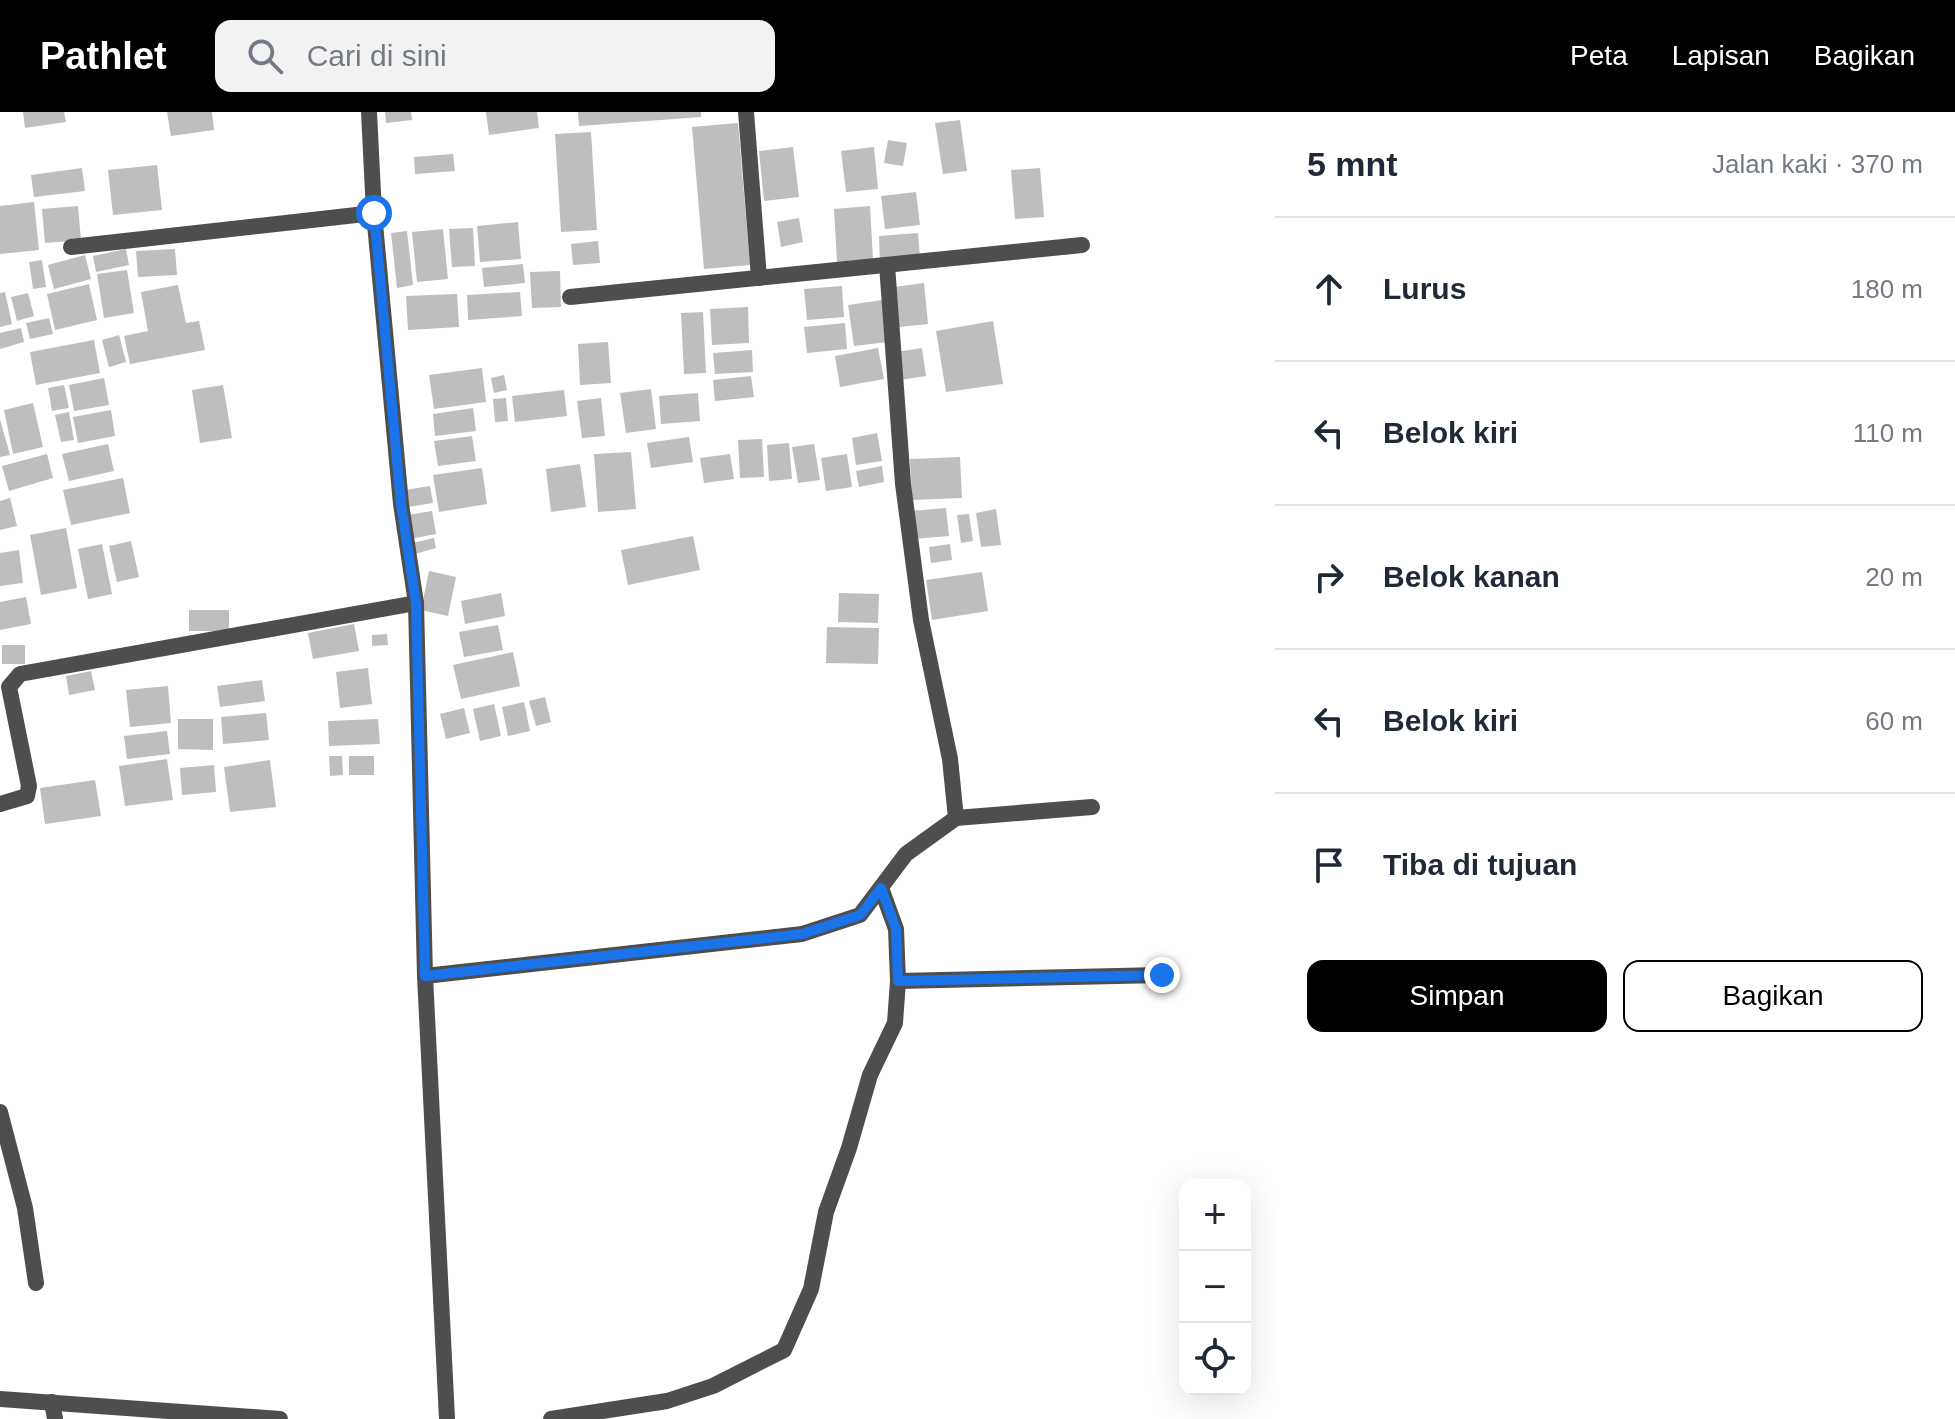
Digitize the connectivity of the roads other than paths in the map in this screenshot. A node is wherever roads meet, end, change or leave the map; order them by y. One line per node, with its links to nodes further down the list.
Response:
1 (369, 112): 3 (street)
2 (746, 112): 7 (street)
3 (374, 213): 5 (street); 9 (street)
4 (1082, 245): 6 (street)
5 (71, 247)
6 (887, 265): 7 (street); 12 (street)
7 (759, 278): 8 (street)
8 (570, 297)
9 (416, 603): 10 (street); 15 (street)
10 (0, 804)
11 (1092, 807): 12 (street)
12 (956, 818): 13 (street)
13 (881, 888): 15 (street); 16 (street)
14 (1162, 975): 16 (street)
15 (425, 976): 22 (street)
16 (898, 981): 23 (street)
17 (0, 1112): 18 (street)
18 (36, 1283)
19 (0, 1399): 20 (street)
20 (54, 1410): 21 (street)
21 (280, 1419)
22 (447, 1419)
23 (551, 1419)

